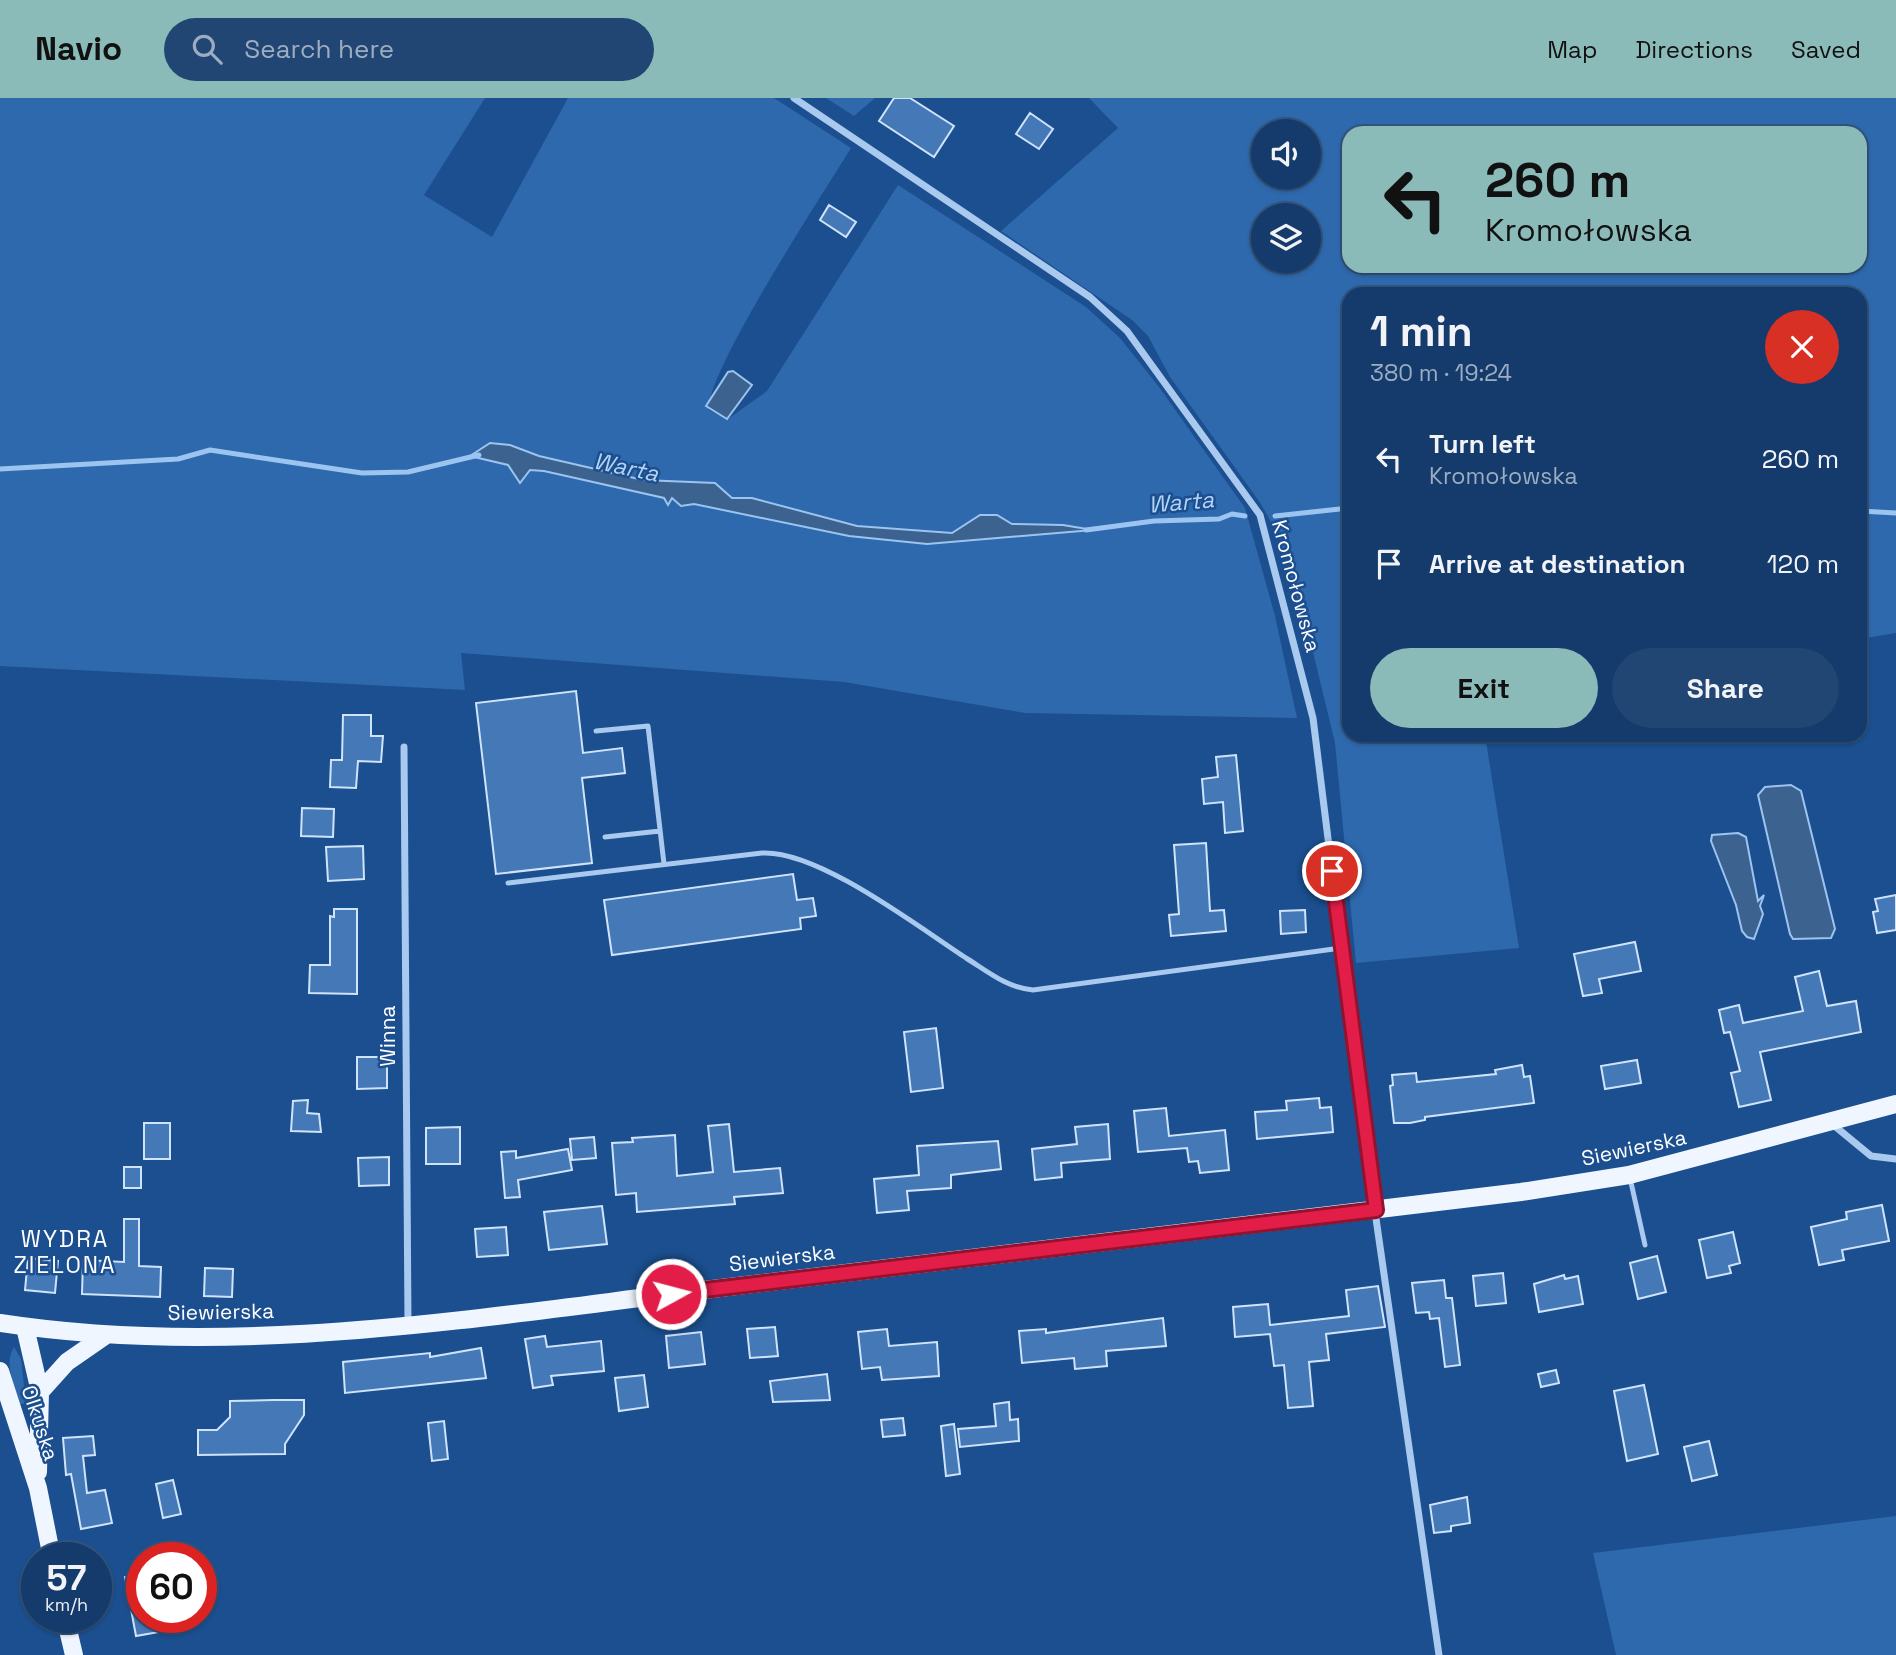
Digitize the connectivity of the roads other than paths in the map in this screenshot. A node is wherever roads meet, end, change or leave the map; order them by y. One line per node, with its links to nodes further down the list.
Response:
1 (794, 98): 8 (street, Kromołowska)
2 (596, 731): 4 (lane)
3 (404, 747): 16 (street, Winna)
4 (660, 831): 5 (lane); 6 (lane)
5 (605, 837)
6 (664, 864): 7 (lane); 8 (lane)
7 (508, 883)
8 (1341, 948): 13 (street, Kromołowska)
9 (1896, 1104): 10 (main road, Siewierska)
10 (1831, 1122): 11 (street); 12 (main road, Siewierska)
11 (1896, 1159)
12 (1629, 1175): 13 (main road, Siewierska); 14 (lane)
13 (1376, 1210): 16 (main road, Siewierska); 25 (street)
14 (1645, 1245)
15 (0, 1323): 17 (main road, Siewierska)
16 (408, 1325): 18 (main road, Siewierska)
17 (25, 1327): 18 (main road, Siewierska); 20 (main road, Olkuska)
18 (106, 1335): 20 (main road, Olkuska)
19 (0, 1371): 21 (main road, Olkuska)
20 (40, 1392): 21 (main road, Olkuska)
21 (38, 1488): 22 (main road, Olkuska)
22 (49, 1542)
23 (69, 1633): 24 (main road)
24 (74, 1655)
25 (1438, 1655)

